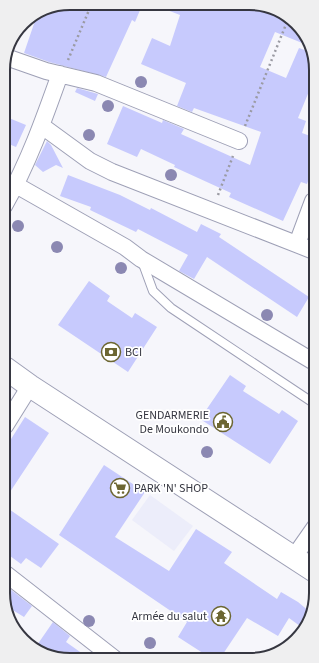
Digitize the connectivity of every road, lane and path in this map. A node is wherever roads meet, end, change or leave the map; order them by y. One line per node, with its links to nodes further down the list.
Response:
1 (89, 10): 4 (path)
2 (287, 23): 6 (path)
3 (11, 59): 4 (street)
4 (60, 74): 5 (street); 6 (street)
5 (42, 126): 7 (street); 9 (street)
6 (239, 141): 9 (path)
7 (16, 185): 8 (street); 13 (street)
8 (10, 196)
9 (211, 212): 11 (street)
10 (309, 212): 11 (street)
11 (297, 244): 12 (street)
12 (309, 249)
13 (141, 259): 14 (street); 17 (lane)
14 (309, 359)
15 (10, 372): 16 (main road)
16 (30, 386): 18 (street); 20 (main road)
17 (309, 400)
18 (10, 419)
19 (309, 536): 20 (street)
20 (294, 558): 21 (main road)
21 (309, 568)
22 (10, 577): 23 (street)
23 (107, 653)

